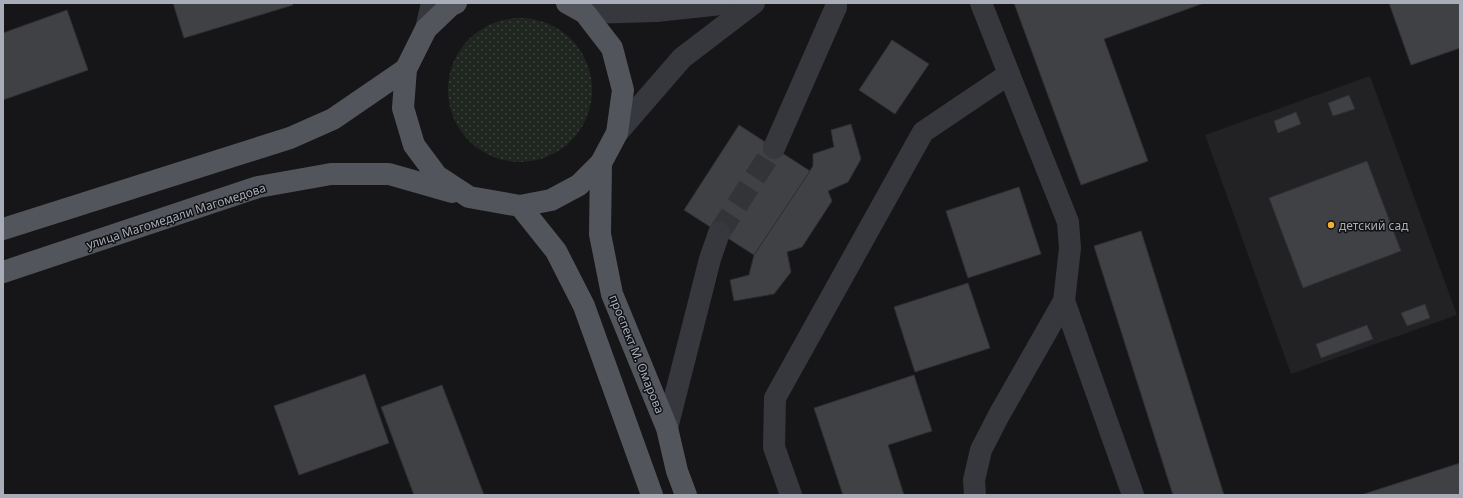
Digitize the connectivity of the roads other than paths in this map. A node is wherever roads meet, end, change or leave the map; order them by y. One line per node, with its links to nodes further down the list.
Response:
1 (432, 3): 8 (street)
2 (456, 3): 8 (main road)
3 (731, 3): 7 (street)
4 (754, 3): 11 (street)
5 (836, 3): 12 (street)
6 (981, 3): 10 (street)
7 (576, 8): 11 (main road)
8 (426, 28): 9 (main road)
9 (406, 69): 14 (main road); 16 (main road)
10 (1009, 74): 19 (street); 23 (street)
11 (617, 133): 13 (main road)
12 (774, 148)
13 (601, 163): 15 (main road); 20 (main road, проспект М. Омарова)
14 (469, 197): 15 (main road, улица Магомедали Магомедова); 18 (main road, улица Магомедали Магомедова)
15 (520, 206): 21 (main road)
16 (3, 229)
17 (719, 233): 20 (street)
18 (3, 272)
19 (1064, 301): 24 (street); 25 (street)
20 (667, 428): 22 (main road, проспект М. Омарова)
21 (652, 495)
22 (686, 495)
23 (791, 495)
24 (975, 495)
25 (1133, 495)

